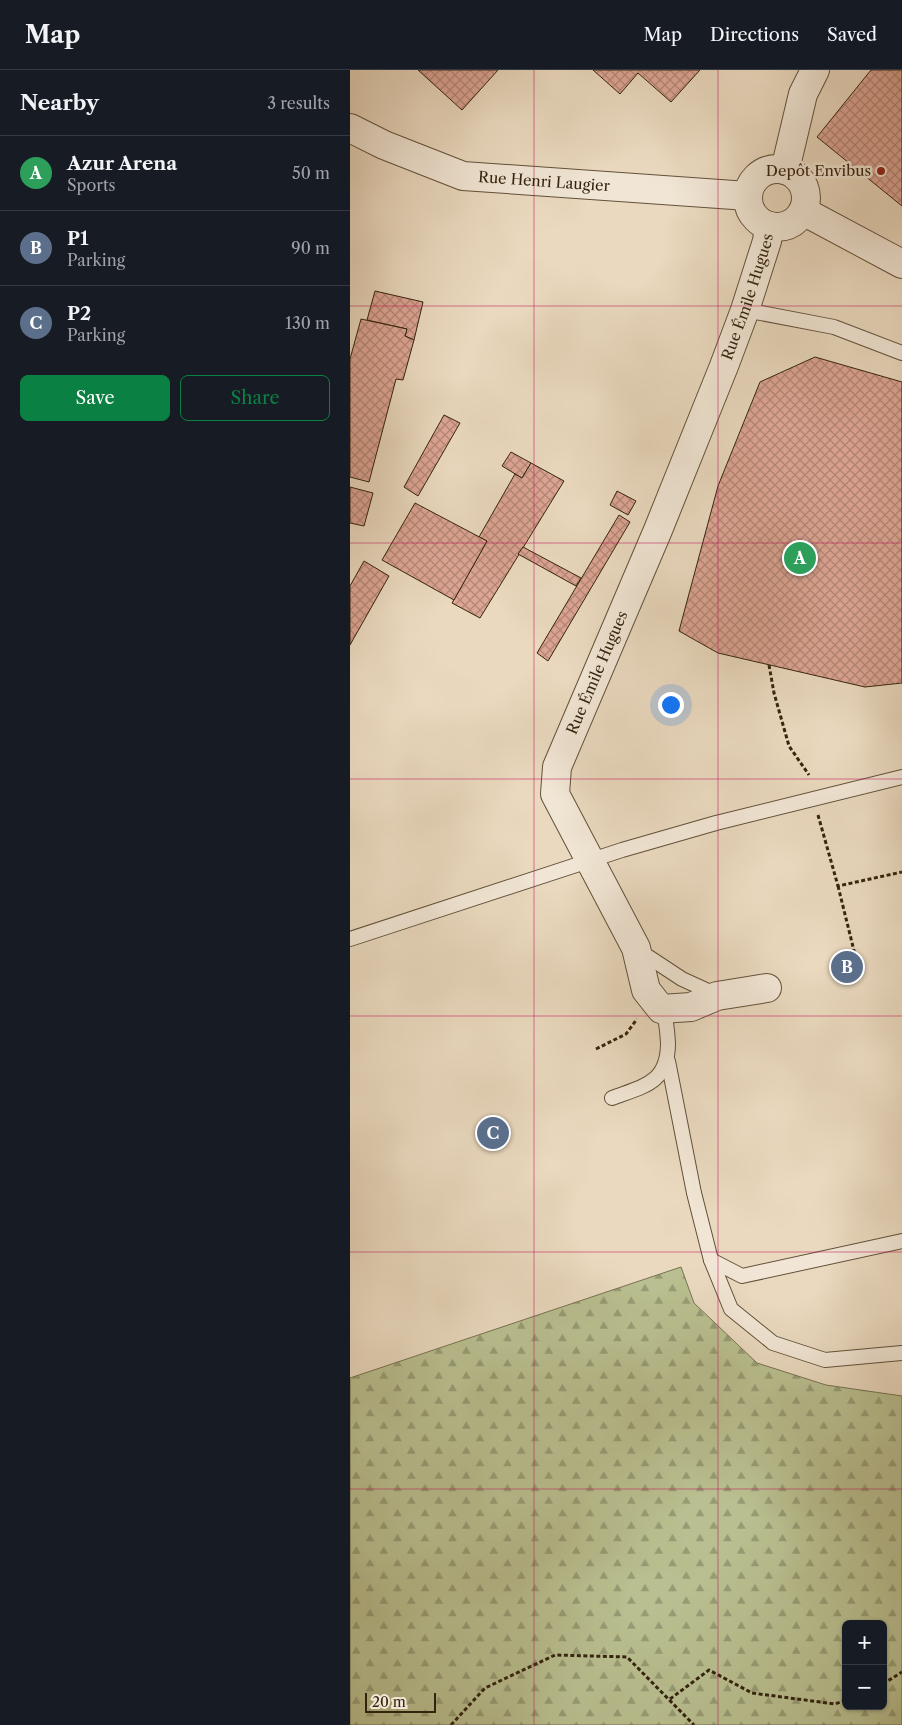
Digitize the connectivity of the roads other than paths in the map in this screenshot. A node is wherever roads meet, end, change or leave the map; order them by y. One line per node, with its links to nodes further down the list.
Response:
1 (815, 70): 3 (street)
2 (350, 128): 4 (street, Rue Henri Laugier)
3 (785, 170): 4 (street); 5 (street)
4 (748, 196): 6 (street)
5 (803, 211): 6 (street); 7 (street)
6 (769, 226): 8 (street, Rue Émile Hugues)
7 (902, 264)
8 (745, 310): 9 (lane); 11 (street, Rue Émile Hugues)
9 (902, 354)
10 (902, 778): 11 (lane)
11 (590, 860): 12 (lane); 13 (street, Rue Émile Hugues)
12 (350, 939)
13 (636, 948): 15 (lane); 16 (street, Rue Émile Hugues)
14 (767, 988): 15 (street)
15 (717, 996): 16 (street)
16 (654, 1000): 17 (lane)
17 (668, 1061): 18 (lane); 20 (lane)
18 (612, 1098)
19 (902, 1241): 20 (lane)
20 (711, 1260): 21 (lane)
21 (902, 1353)

